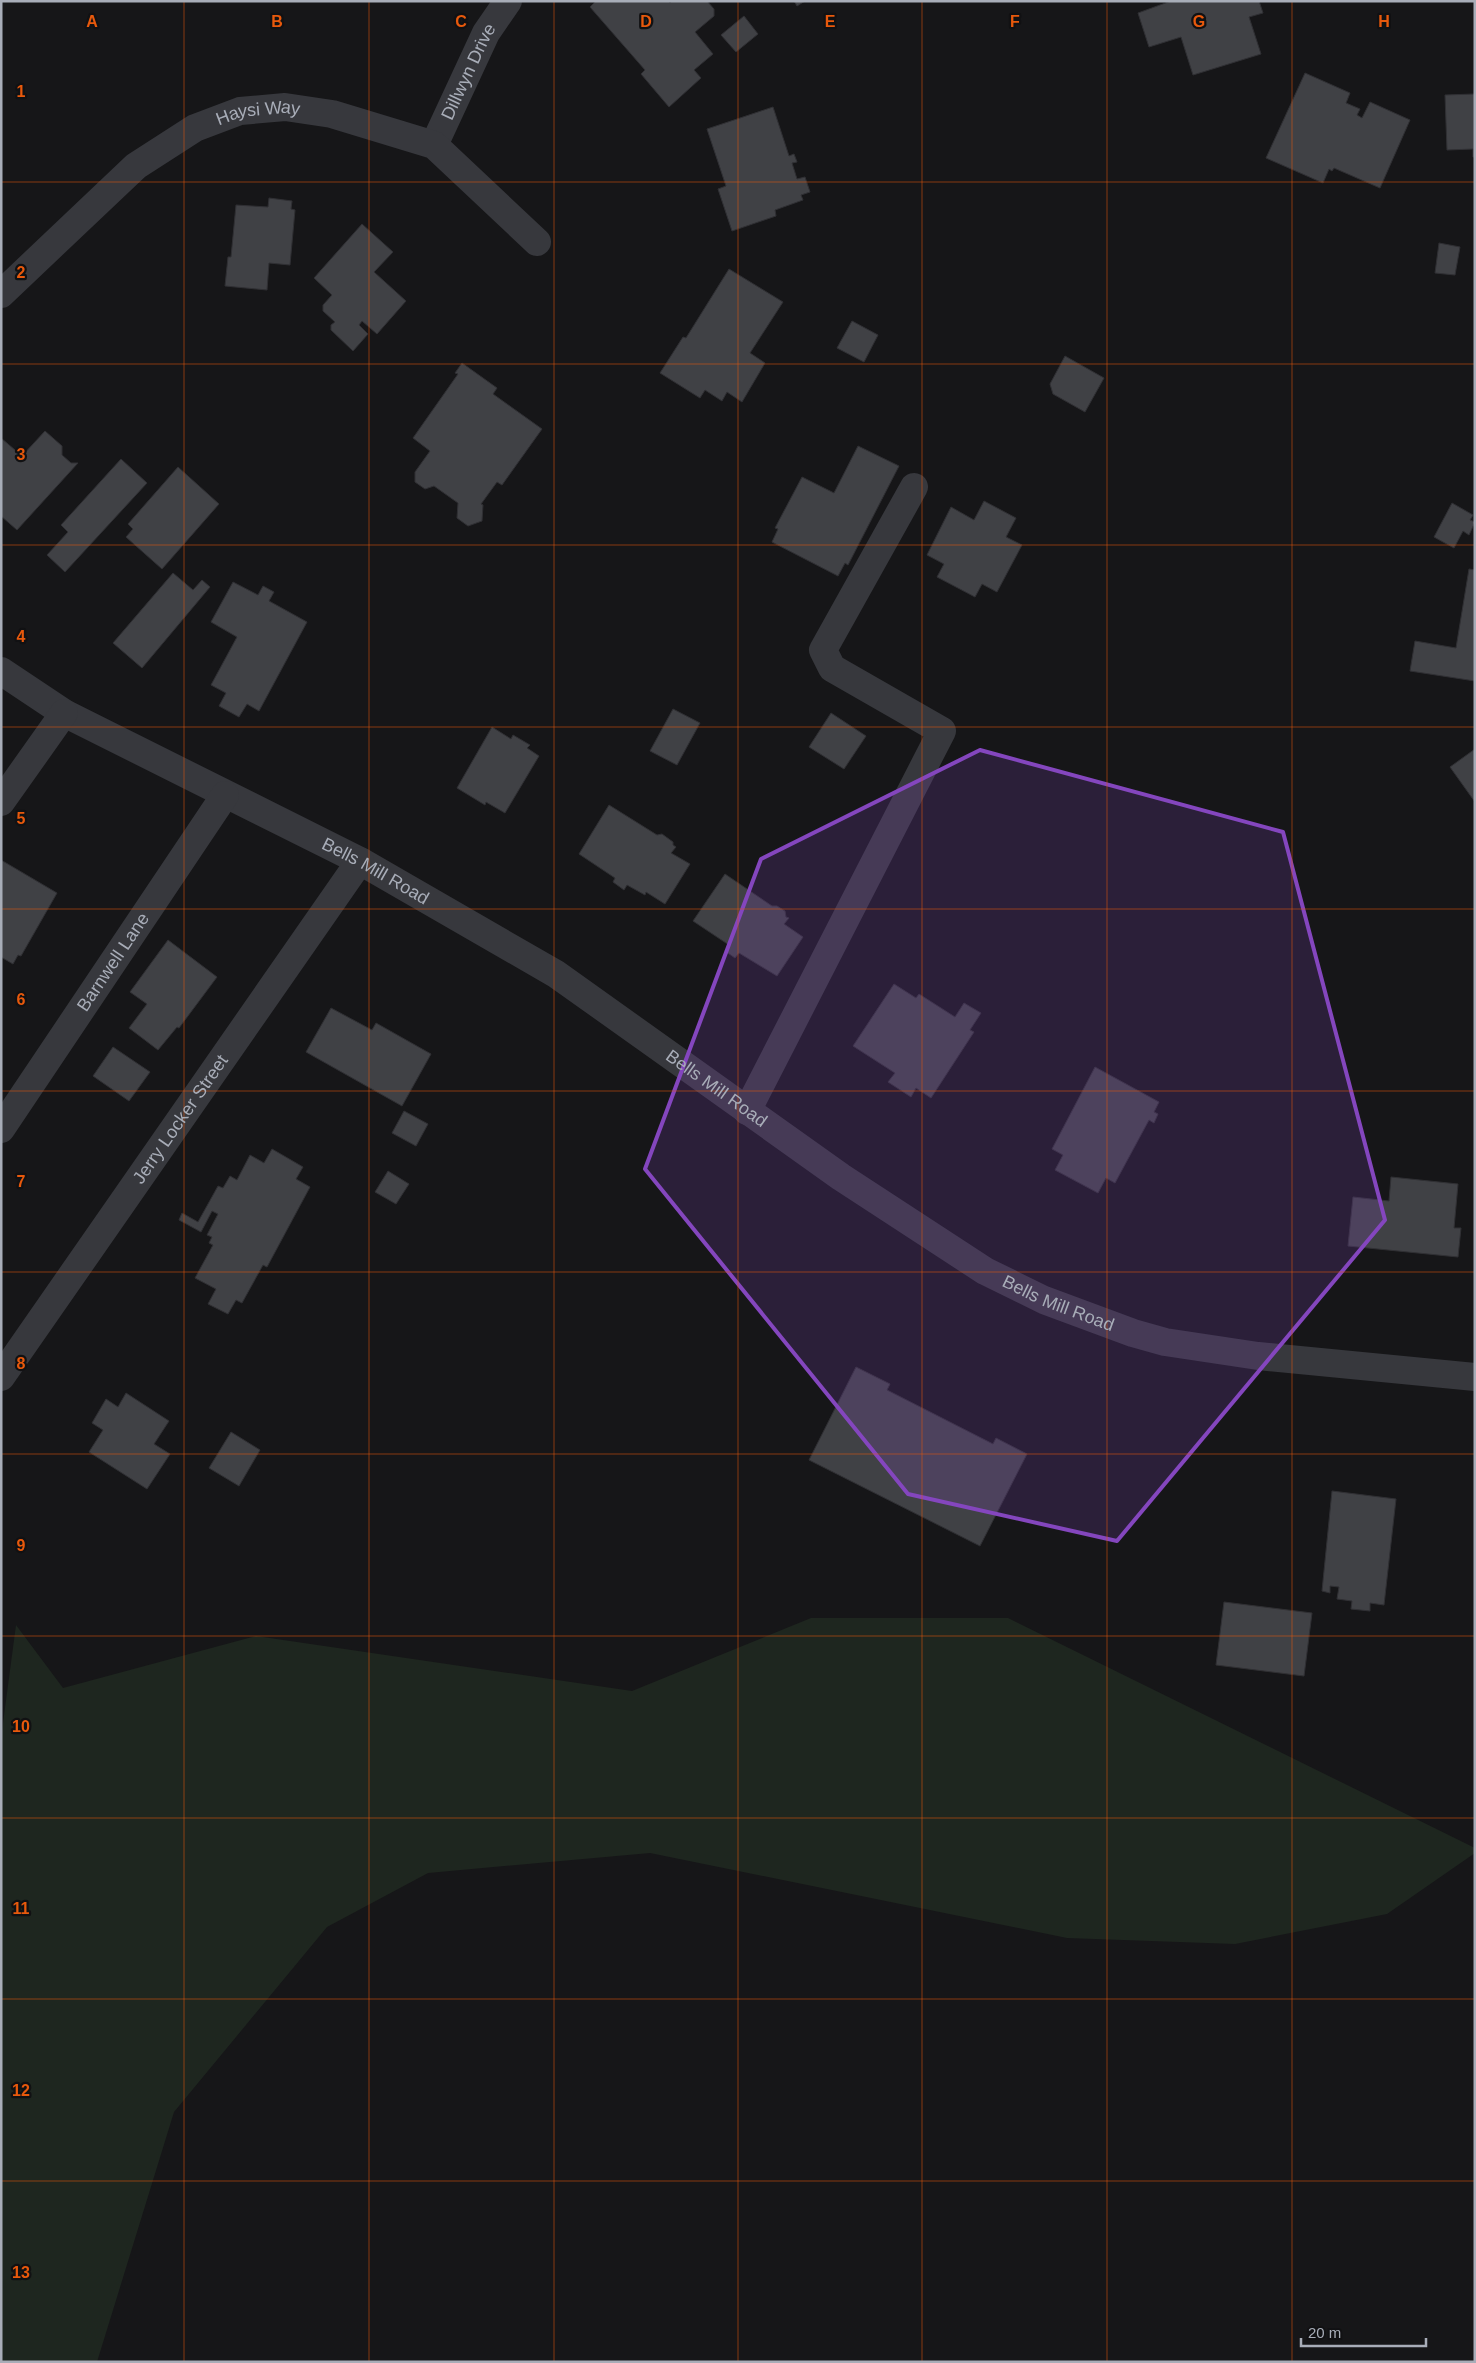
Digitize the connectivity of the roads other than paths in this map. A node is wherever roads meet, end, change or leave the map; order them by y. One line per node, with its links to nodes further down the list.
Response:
1 (508, 1): 2 (street, Dillwyn Drive)
2 (434, 145): 3 (street, Haysi Way); 4 (street, Haysi Way)
3 (537, 242)
4 (1, 294)
5 (914, 487): 11 (street)
6 (1, 671): 7 (street, Bells Mill Road)
7 (64, 713): 8 (street, Bells Mill Road); 9 (street)
8 (225, 795): 10 (street, Bells Mill Road); 12 (street, Barnwell Lane)
9 (1, 802)
10 (360, 862): 11 (street, Bells Mill Road); 13 (street, Jerry Locker Street)
11 (747, 1111): 14 (street, Bells Mill Road)
12 (1, 1129)
13 (1, 1377)
14 (1475, 1377)

